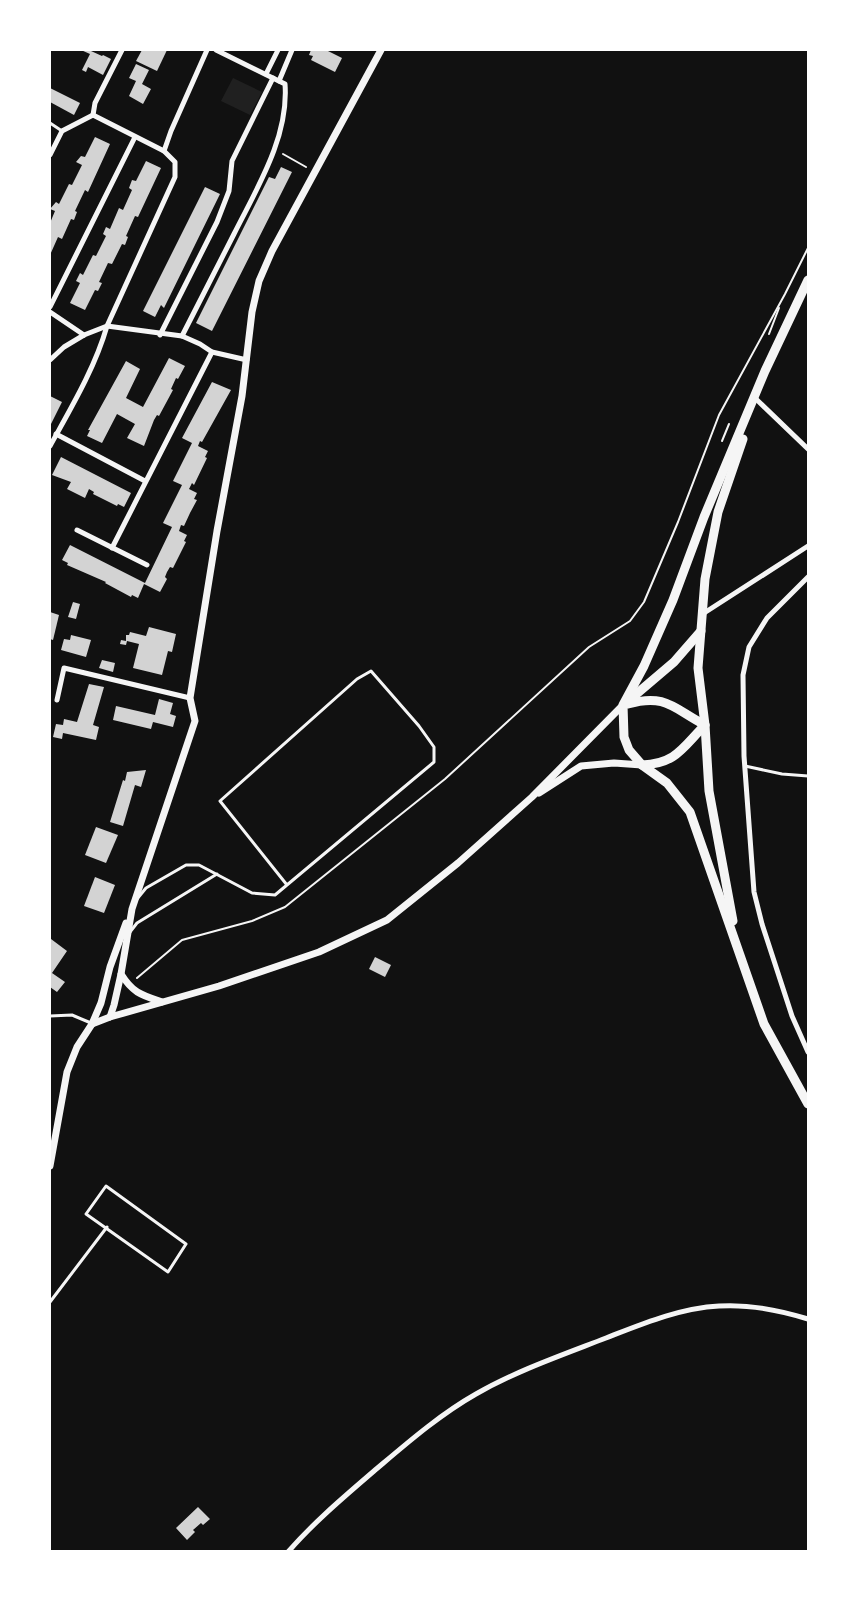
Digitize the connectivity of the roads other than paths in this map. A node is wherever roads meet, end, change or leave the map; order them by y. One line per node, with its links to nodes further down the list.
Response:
1 (122, 50): 10 (street)
2 (207, 50): 14 (street)
3 (216, 50): 7 (street)
4 (278, 50): 7 (street)
5 (292, 50): 9 (street)
6 (381, 50): 25 (street)
7 (266, 74): 8 (street)
8 (273, 78): 9 (street); 21 (street)
9 (279, 81): 22 (street)
10 (93, 115): 12 (street); 13 (street)
11 (50, 123): 12 (lane)
12 (62, 131): 15 (street)
13 (135, 137): 14 (street); 17 (street)
14 (164, 151): 19 (street)
15 (50, 155)
16 (808, 280): 26 (main road)
17 (50, 307)
18 (50, 312): 20 (street)
19 (107, 326): 20 (street); 21 (street); 28 (street)
20 (84, 335): 24 (street)
21 (160, 335): 22 (street)
22 (182, 336): 23 (street)
23 (212, 352): 25 (street); 31 (street)
24 (50, 360)
25 (248, 360): 39 (street)
26 (765, 371): 27 (main road); 41 (main road)
27 (756, 399): 30 (street); 37 (main road)
28 (56, 435): 29 (street); 31 (street)
29 (50, 446)
30 (808, 449)
31 (145, 481): 34 (street)
32 (77, 530): 34 (street)
33 (808, 546): 37 (street)
34 (112, 548): 35 (street)
35 (147, 565)
36 (808, 577): 44 (street)
37 (701, 615): 38 (main road)
38 (701, 631): 41 (main road); 42 (main road)
39 (190, 698): 40 (street); 49 (street)
40 (57, 700)
41 (623, 705): 42 (main road); 43 (main road); 46 (street)
42 (705, 725): 43 (main road); 51 (main road)
43 (642, 765): 46 (street); 51 (main road)
44 (745, 766): 45 (lane); 57 (street)
45 (808, 776)
46 (532, 797): 53 (street)
47 (217, 874): 48 (lane); 49 (lane); 50 (lane)
48 (287, 885): 48 (lane)
49 (133, 906): 50 (street); 56 (street)
50 (127, 936): 52 (street)
51 (738, 950): 58 (main road)
52 (121, 974): 53 (street); 55 (street)
53 (162, 1002): 55 (street)
54 (50, 1016): 56 (lane)
55 (110, 1017): 56 (street)
56 (92, 1024): 59 (street)
57 (808, 1052)
58 (808, 1104)
59 (50, 1166)
60 (107, 1227): 60 (lane); 61 (lane)
61 (50, 1302)
62 (808, 1319): 63 (street)
63 (288, 1551)

